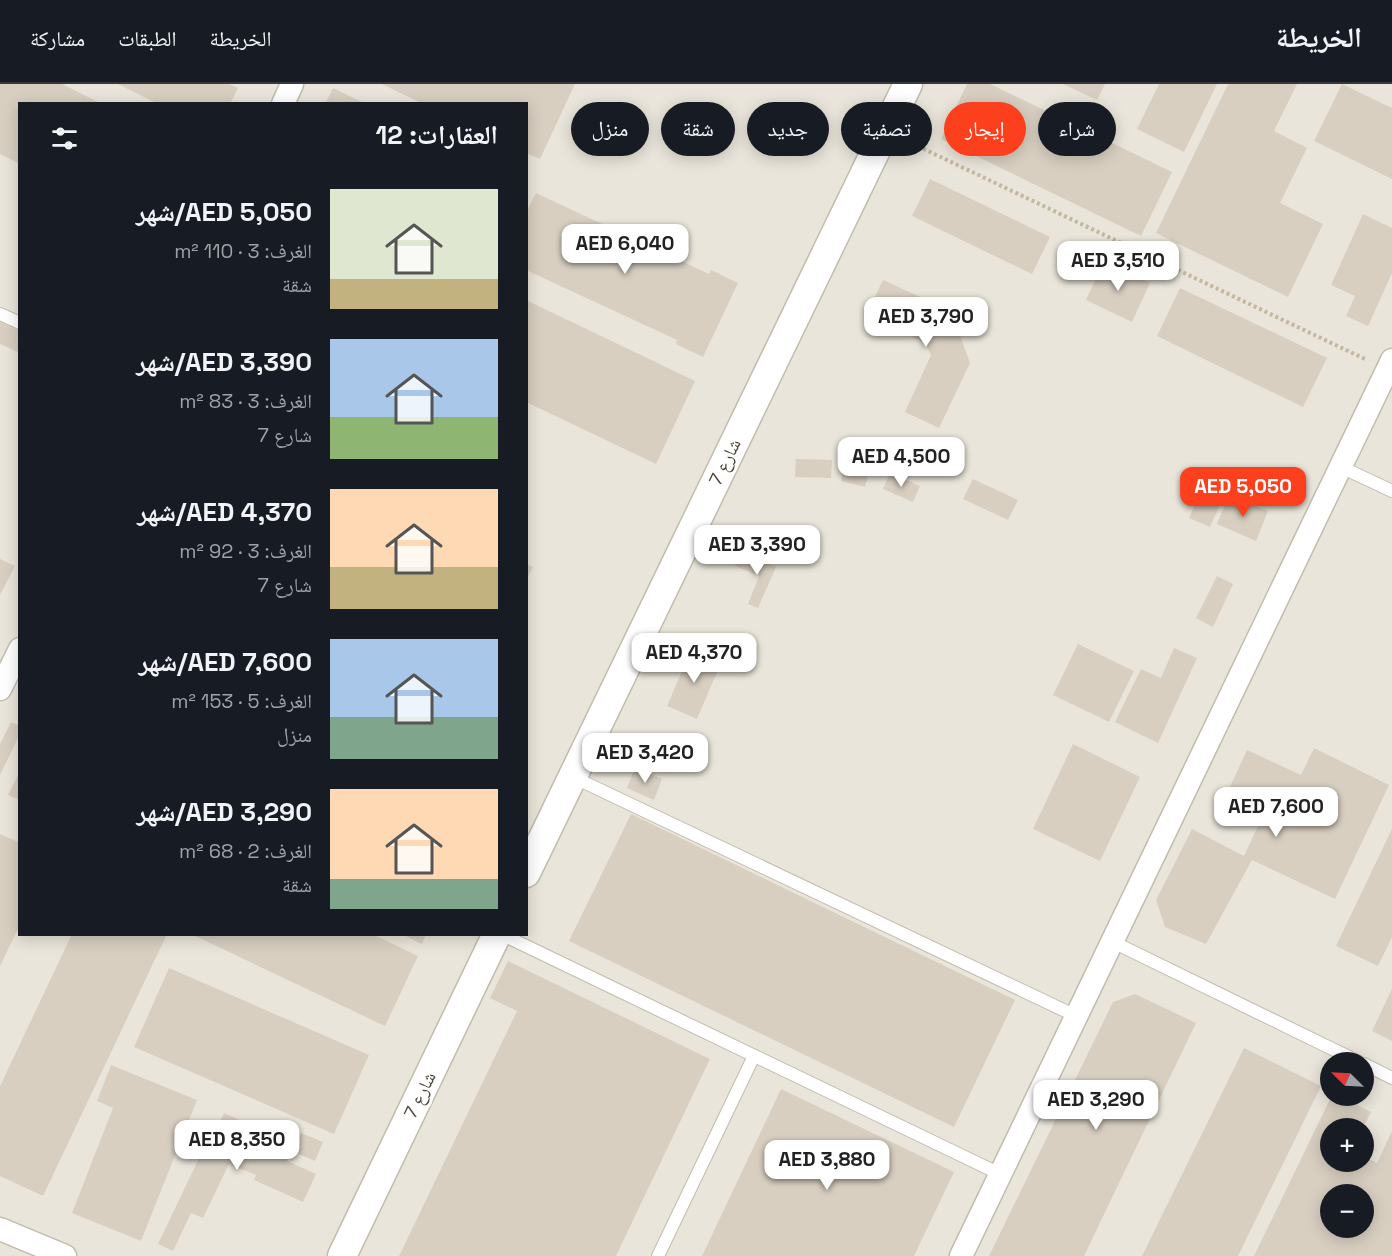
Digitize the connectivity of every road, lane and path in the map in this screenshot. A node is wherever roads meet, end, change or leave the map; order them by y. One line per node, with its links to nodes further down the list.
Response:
1 (292, 84): 3 (street)
2 (908, 84): 4 (street, شارع 7)
3 (284, 102)
4 (899, 102)
5 (932, 153): 9 (path)
6 (873, 156): 14 (street, شارع 7)
7 (0, 314): 8 (lane)
8 (18, 322)
9 (1390, 364): 10 (street)
10 (1341, 467): 11 (lane); 18 (street)
11 (1392, 491)
12 (18, 653): 13 (street)
13 (0, 689)
14 (573, 777): 15 (street, شارع 7); 19 (lane)
15 (528, 869)
16 (498, 936): 27 (street, شارع 7)
17 (503, 936): 21 (lane)
18 (1113, 942): 19 (street); 20 (lane)
19 (1076, 1016): 24 (street)
20 (1338, 1052)
21 (754, 1056): 24 (lane); 28 (lane)
22 (1374, 1069): 23 (lane)
23 (1392, 1078)
24 (1000, 1174): 29 (street)
25 (0, 1229): 26 (street)
26 (65, 1256)
27 (342, 1256)
28 (658, 1256)
29 (961, 1256)

